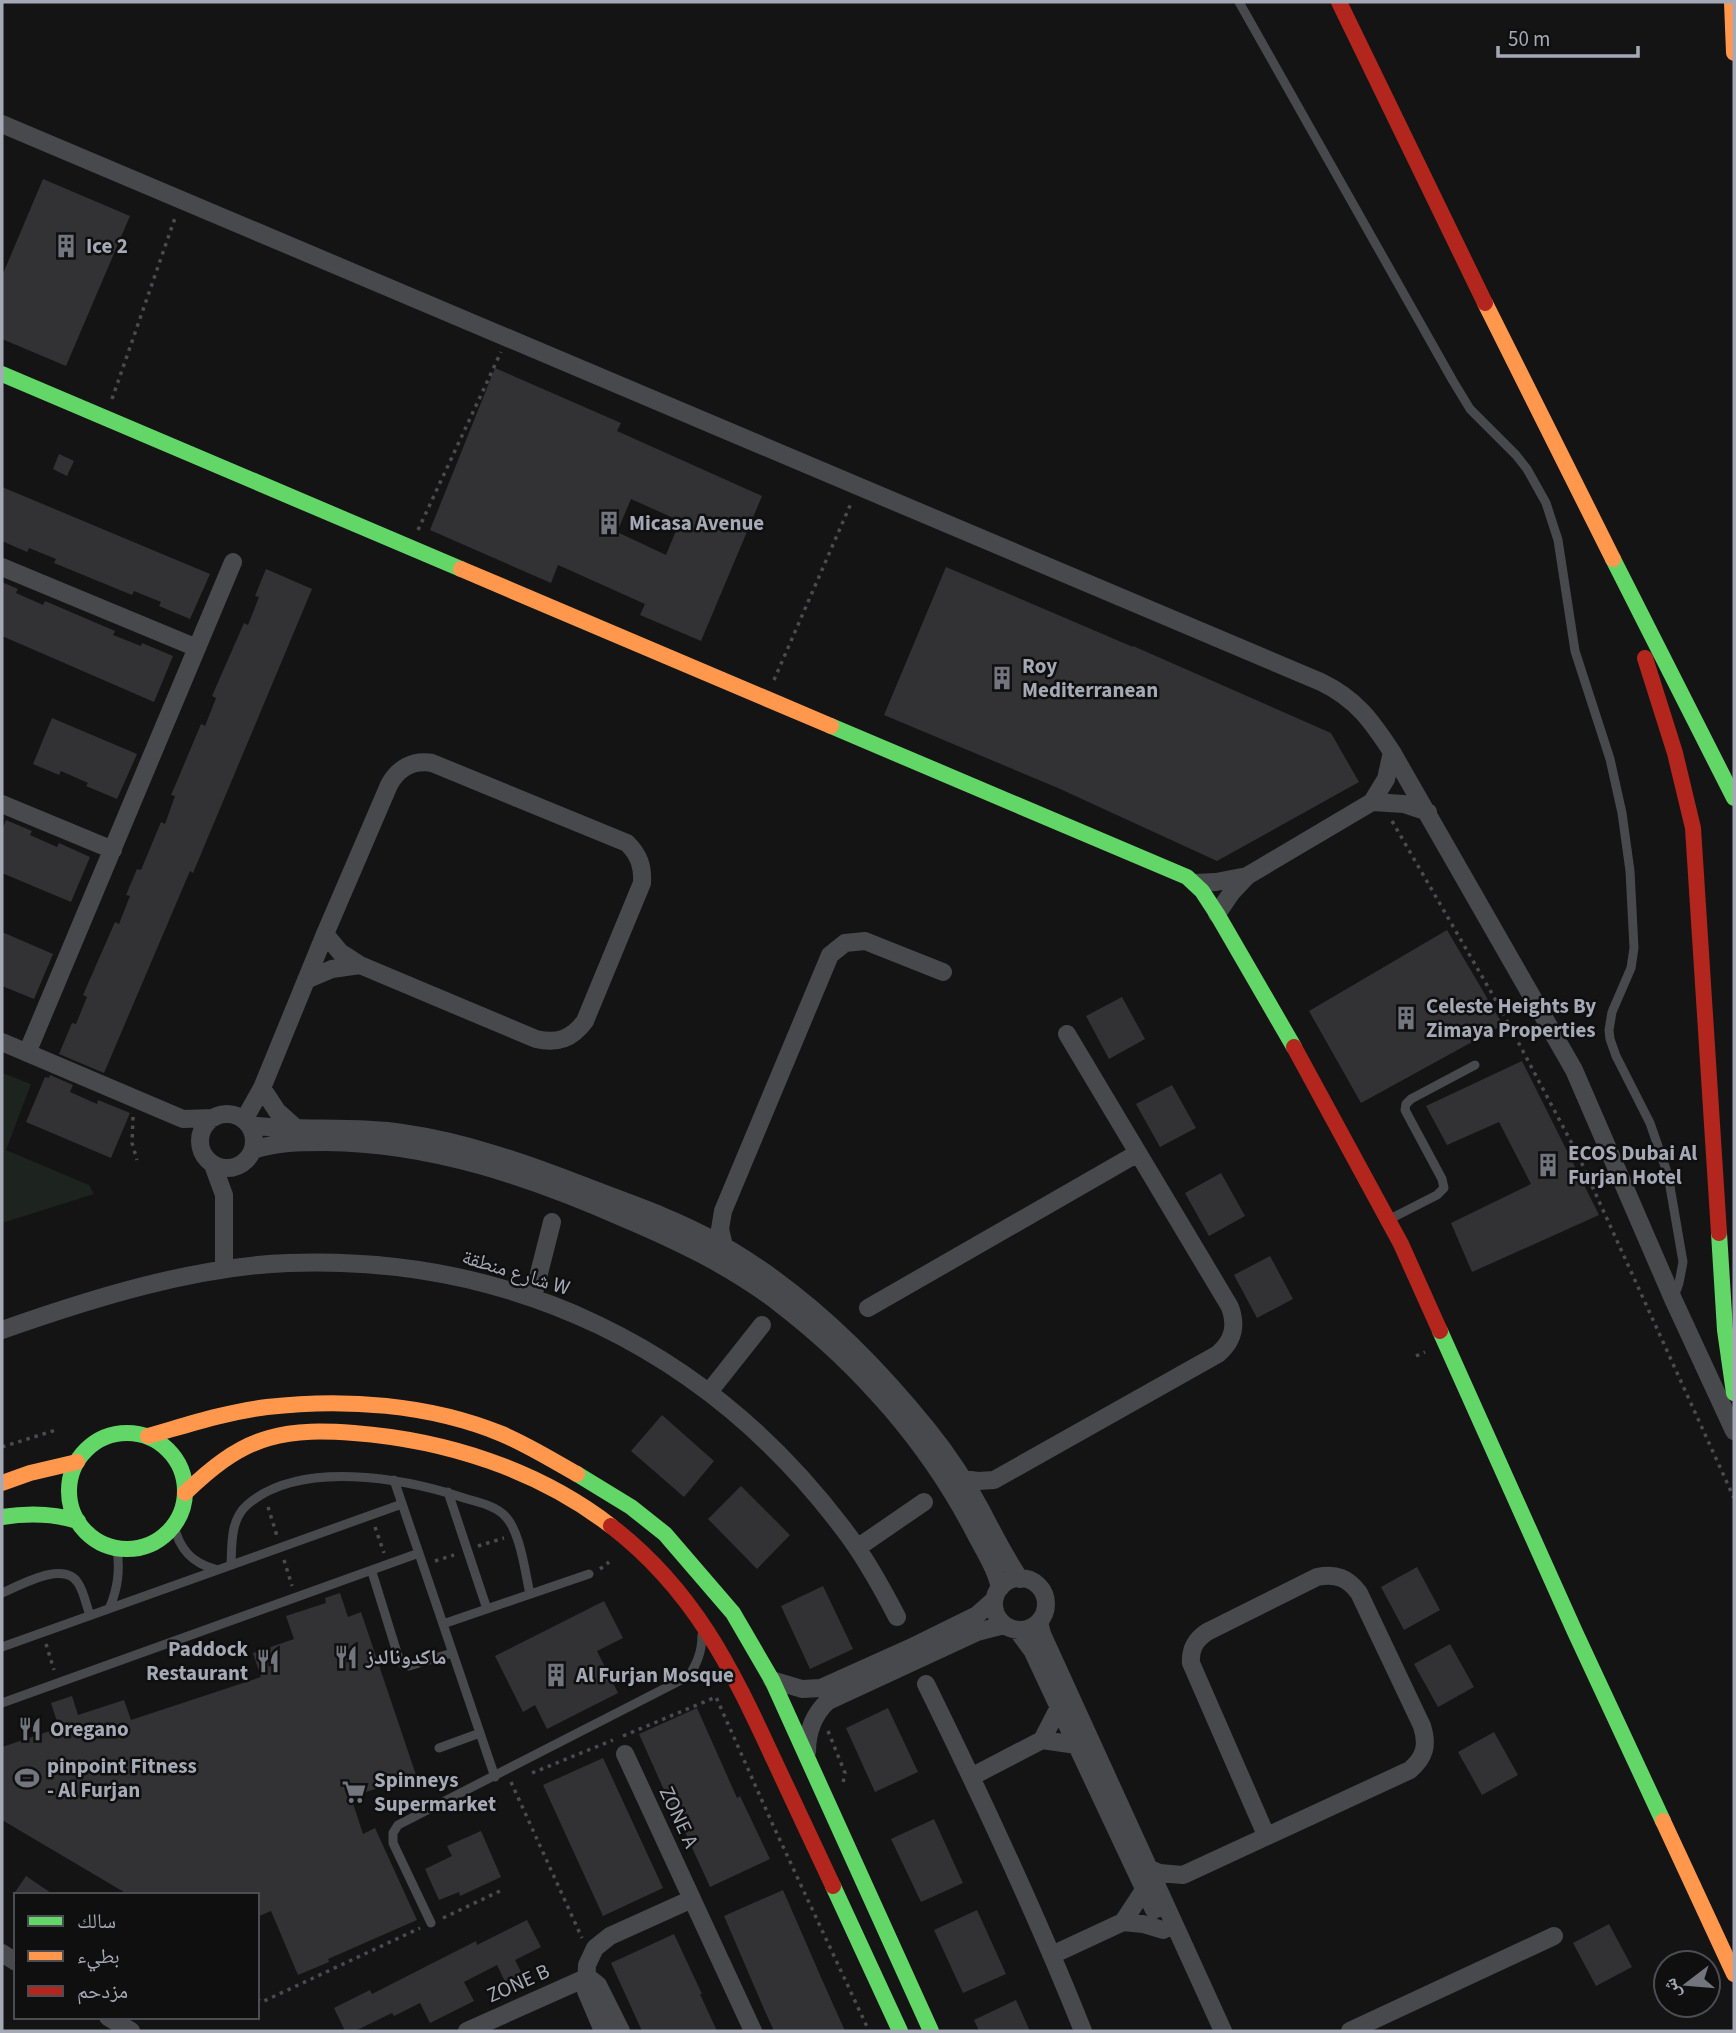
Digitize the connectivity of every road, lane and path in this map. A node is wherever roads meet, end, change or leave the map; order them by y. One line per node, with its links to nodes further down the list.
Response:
1 (1239, 2): 55 (lane)
2 (1732, 2): 4 (main road)
3 (1339, 3): 14 (main road)
4 (1734, 53)
5 (2, 124): 6 (street)
6 (181, 200): 7 (street); 9 (path)
7 (508, 338): 10 (street); 11 (path)
8 (2, 374): 9 (main road)
9 (106, 418): 11 (main road)
10 (858, 486): 16 (path); 17 (street)
11 (410, 547): 16 (main road)
12 (233, 562): 15 (street)
13 (2, 567): 15 (street)
14 (1635, 601): 18 (main road); 60 (main road)
15 (197, 648): 23 (street)
16 (766, 698): 25 (main road)
17 (1392, 752): 19 (street); 22 (street)
18 (1734, 798)
19 (1371, 802): 20 (street); 24 (street)
20 (1392, 802): 22 (street); 72 (path)
21 (2, 804): 23 (street)
22 (1428, 813): 55 (street)
23 (113, 850): 33 (street)
24 (1247, 876): 25 (street); 26 (street)
25 (1195, 883): 26 (main road)
26 (1217, 914): 49 (main road)
27 (325, 934): 28 (street); 28 (street); 30 (street)
28 (360, 965): 30 (street)
29 (943, 972): 48 (street)
30 (306, 980): 35 (street)
31 (1067, 1034): 43 (street)
32 (2, 1042): 33 (street)
33 (27, 1053): 36 (street)
34 (1475, 1065): 49 (lane)
35 (262, 1088): 39 (street); 40 (street)
36 (136, 1099): 38 (street); 44 (path)
37 (213, 1118): 38 (street); 39 (street); 41 (street)
38 (183, 1119): 41 (street)
39 (247, 1123): 40 (street); 42 (street)
40 (297, 1129): 51 (street)
41 (200, 1141): 45 (street)
42 (253, 1150): 46 (street); 94 (street)
43 (1138, 1153): 56 (street); 68 (street)
44 (137, 1160)
45 (213, 1164): 46 (street); 47 (street)
46 (235, 1167): 47 (street)
47 (224, 1195): 53 (street)
48 (723, 1211): 51 (street); 52 (street)
49 (1388, 1220): 137 (main road)
50 (552, 1222): 54 (street)
51 (691, 1229): 52 (street)
52 (724, 1246): 66 (street)
53 (224, 1269): 54 (street, شارع منطقة W); 58 (street, شارع منطقة W)
54 (533, 1297): 59 (street, شارع منطقة W)
55 (1673, 1299): 62 (street)
56 (868, 1308)
57 (762, 1325): 59 (street)
58 (2, 1330)
59 (709, 1391): 82 (street, شارع منطقة W)
60 (1734, 1393)
61 (57, 1430): 64 (path)
62 (1734, 1431)
63 (148, 1436): 65 (main road); 71 (main road); 107 (main road)
64 (2, 1447)
65 (77, 1462): 69 (main road); 78 (main road)
66 (963, 1479): 68 (street); 75 (street)
67 (394, 1480): 70 (lane); 74 (lane); 85 (lane)
68 (994, 1480): 75 (street)
69 (2, 1483)
70 (448, 1492): 80 (lane); 83 (lane)
71 (185, 1493): 79 (main road); 99 (main road)
72 (1734, 1498)
73 (923, 1502): 82 (street)
74 (402, 1504): 76 (lane); 84 (lane)
75 (979, 1507): 91 (street)
76 (371, 1516): 85 (lane); 86 (path)
77 (2, 1517): 78 (main road)
78 (78, 1521): 81 (main road)
79 (174, 1525): 81 (main road); 88 (lane)
80 (516, 1534): 83 (path); 93 (lane)
81 (117, 1548): 95 (lane)
82 (857, 1548): 98 (street, شارع منطقة W)
83 (467, 1550): 87 (path); 96 (lane)
84 (419, 1553): 86 (lane); 87 (lane)
85 (231, 1565): 88 (lane)
86 (388, 1565): 89 (lane)
87 (423, 1565): 101 (lane)
88 (217, 1570): 95 (lane)
89 (372, 1572): 105 (lane); 108 (lane)
90 (589, 1574): 93 (lane)
91 (1020, 1579): 94 (street); 100 (street)
92 (2, 1593): 97 (lane)
93 (530, 1594): 96 (lane)
94 (997, 1594): 102 (street); 107 (street)
95 (110, 1607): 97 (lane)
96 (487, 1609): 101 (lane)
97 (90, 1615): 103 (lane)
98 (897, 1617)
99 (698, 1618): 106 (lane); 109 (main road)
100 (1039, 1622): 102 (street); 124 (street)
101 (443, 1624): 105 (lane)
102 (1011, 1628): 112 (street); 118 (street)
103 (42, 1632): 104 (lane); 108 (path)
104 (2, 1647)
105 (452, 1653): 113 (lane)
106 (689, 1676): 109 (lane); 119 (lane)
107 (772, 1680): 118 (main road)
108 (58, 1682): 111 (lane)
109 (739, 1684): 139 (main road)
110 (926, 1685): 122 (street)
111 (2, 1703)
112 (1059, 1707): 114 (street); 115 (street)
113 (480, 1733): 116 (lane); 120 (lane)
114 (1042, 1740): 115 (street); 122 (street)
115 (1077, 1745): 126 (street)
116 (439, 1748)
117 (625, 1754): 128 (street, ZONE A)
118 (807, 1755): 136 (main road)
119 (506, 1771): 120 (lane); 135 (path)
120 (495, 1777): 131 (lane)
121 (523, 1777): 147 (path)
122 (971, 1777): 134 (street)
123 (1266, 1835): 123 (street); 125 (street)
124 (1148, 1868): 125 (street); 129 (street)
125 (1183, 1875): 129 (street)
126 (1144, 1890): 130 (street); 132 (street)
127 (500, 1891): 131 (path)
128 (692, 1899): 135 (street); 146 (street, ZONE A)
129 (1166, 1908): 152 (street)
130 (1123, 1922): 132 (street); 134 (street)
131 (431, 1923): 140 (path)
132 (1163, 1930): 151 (street)
133 (1554, 1936): 153 (street)
134 (1052, 1955): 150 (street)
135 (590, 1956): 138 (street)
136 (903, 1970): 139 (main road); 149 (main road)
137 (1734, 1974)
138 (588, 1977): 143 (street, ZONE B); 144 (street); 145 (street)
139 (877, 1983): 148 (main road)
140 (259, 2001)
141 (111, 2019): 142 (street)
142 (131, 2031)
143 (467, 2031)
144 (603, 2031)
145 (621, 2031)
146 (753, 2031)
147 (869, 2031)
148 (900, 2031)
149 (931, 2031)
150 (1083, 2031)
151 (1209, 2031)
152 (1223, 2031)
153 (1350, 2031)

